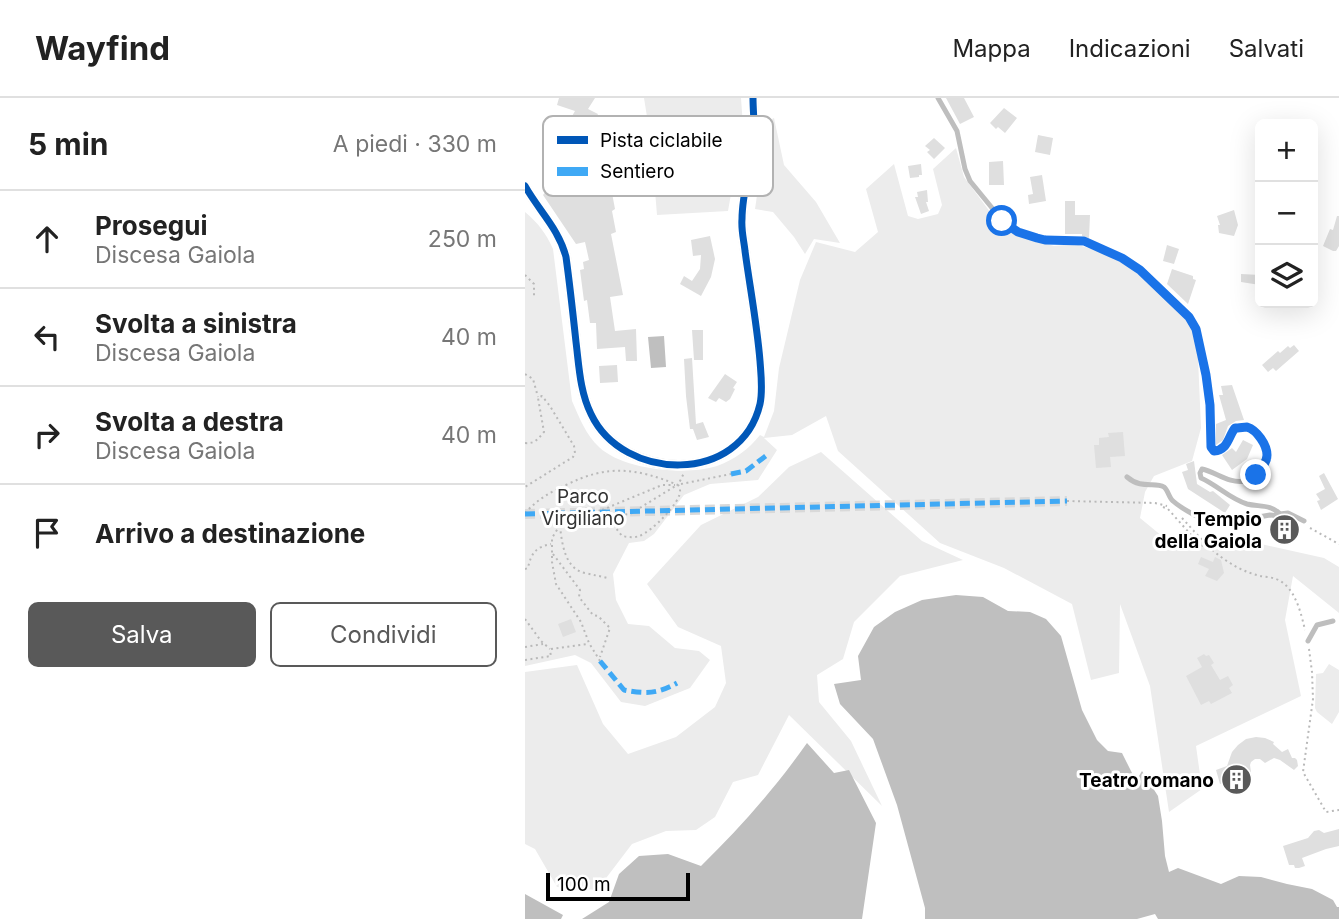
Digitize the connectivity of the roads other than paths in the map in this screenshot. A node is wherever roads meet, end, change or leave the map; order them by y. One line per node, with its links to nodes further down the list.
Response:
1 (753, 98): 3 (street)
2 (938, 98): 7 (lane)
3 (753, 116)
4 (525, 186): 5 (street)
5 (746, 196)
6 (1137, 258): 7 (lane)
7 (1130, 263): 9 (lane)
8 (1127, 477): 9 (lane)
9 (1280, 514): 10 (lane)
10 (1304, 520)
11 (1333, 621): 12 (lane)
12 (1308, 641)

